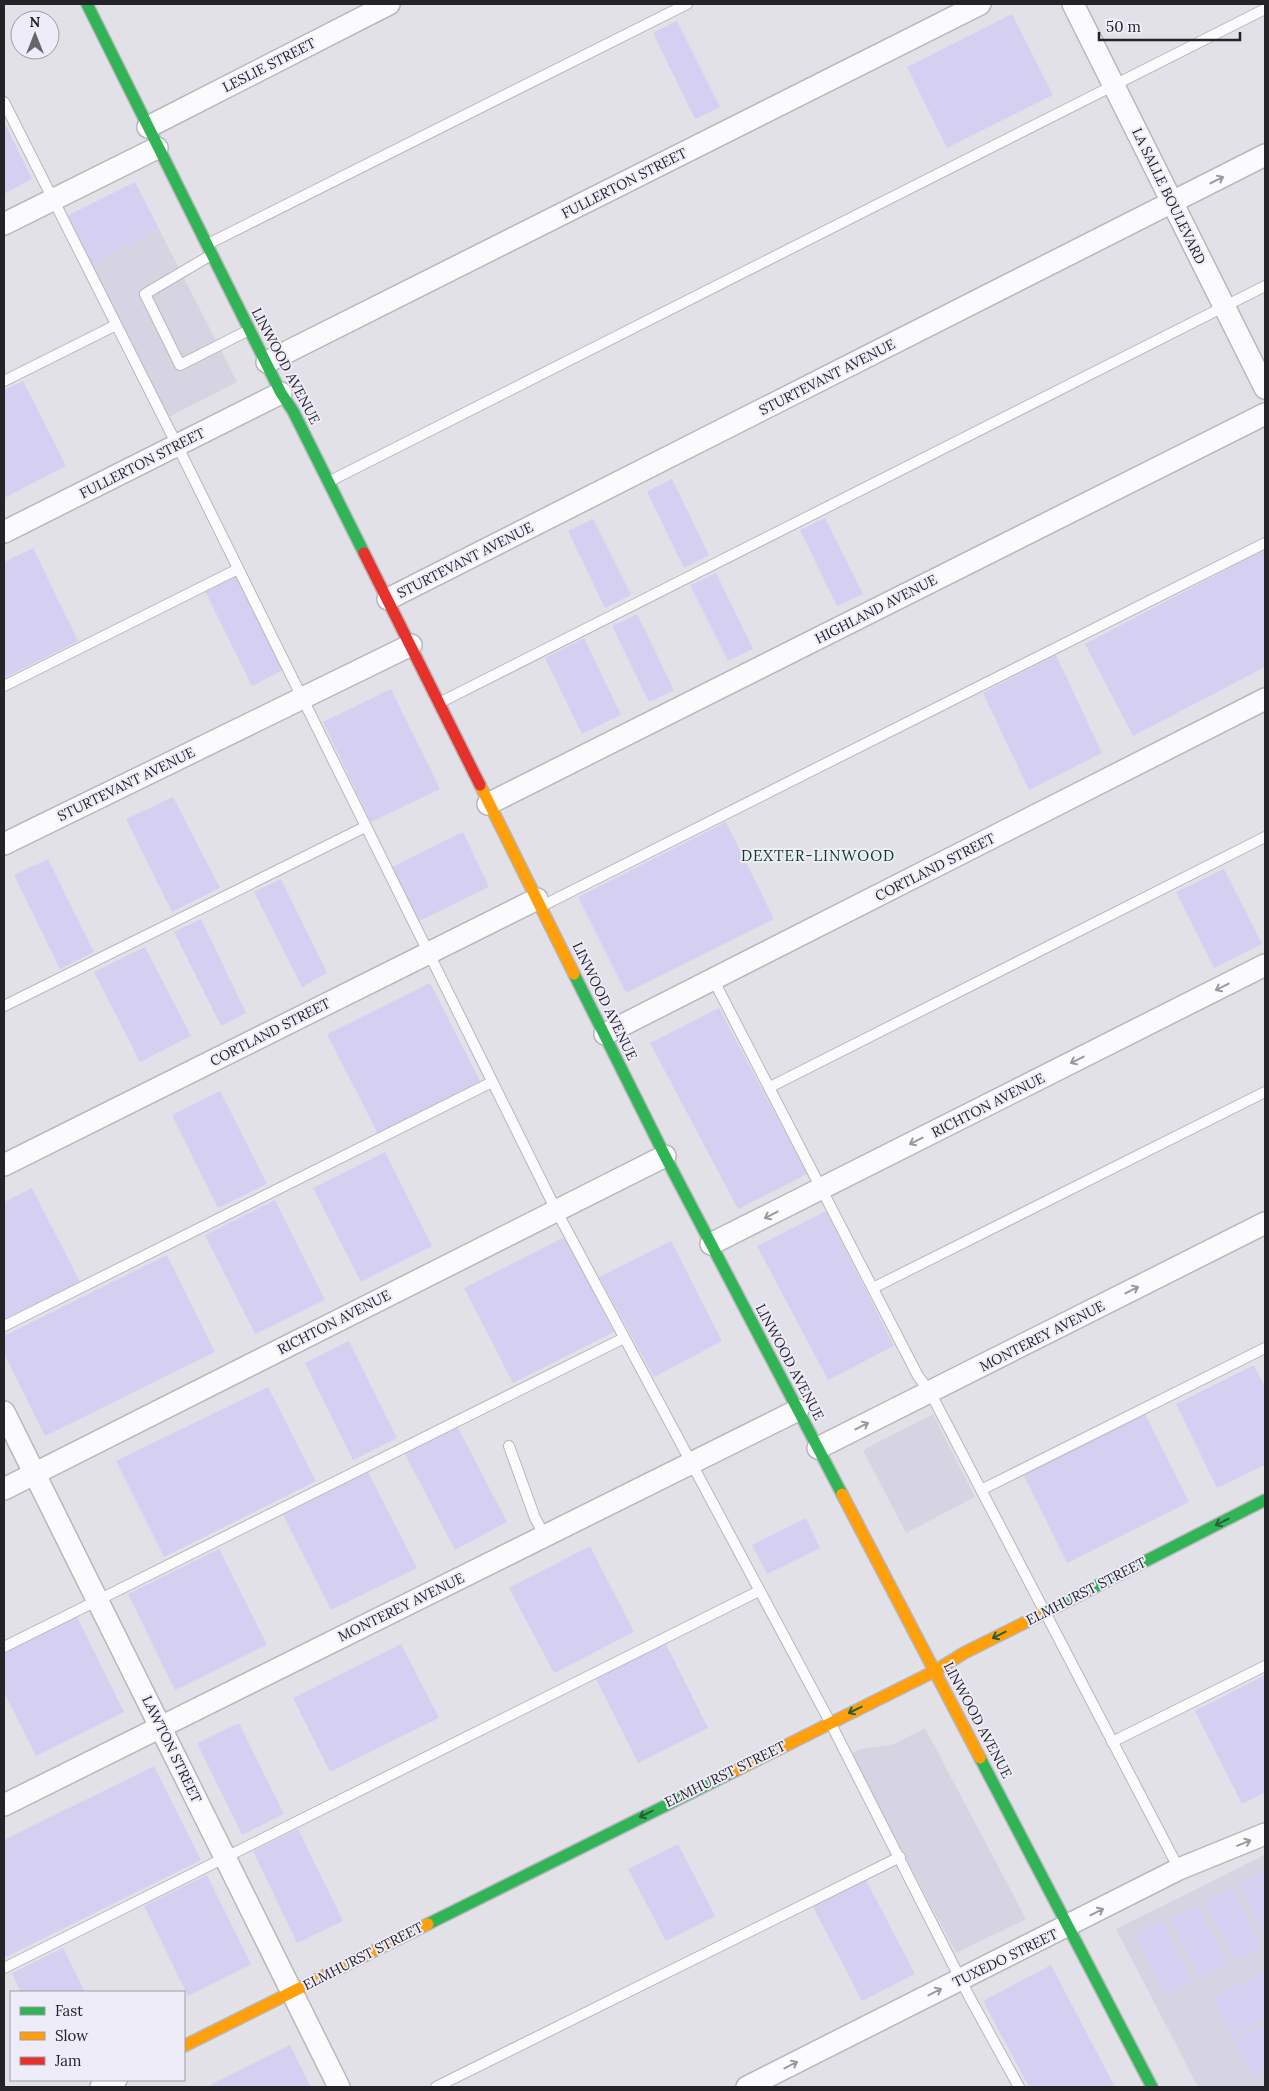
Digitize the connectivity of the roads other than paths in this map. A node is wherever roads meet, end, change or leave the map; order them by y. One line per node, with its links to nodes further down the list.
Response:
1 (87, 4): 9 (street)
2 (389, 4): 9 (street, LESLIE STREET)
3 (687, 4): 15 (lane)
4 (980, 4): 20 (street, FULLERTON STREET)
5 (1073, 4): 7 (street, LA SALLE BOULEVARD)
6 (1265, 9): 7 (lane)
7 (1114, 86): 13 (street, LA SALLE BOULEVARD); 26 (lane)
8 (4, 102): 12 (lane)
9 (148, 127): 10 (street, LINWOOD AVENUE)
10 (158, 148): 12 (street); 15 (street, LINWOOD AVENUE)
11 (1265, 155): 13 (street, STURTEVANT AVENUE, one-way to 11)
12 (52, 200): 14 (street); 18 (lane)
13 (1174, 202): 17 (street, LA SALLE BOULEVARD); 30 (street, STURTEVANT AVENUE)
14 (4, 224)
15 (210, 250): 19 (street, LINWOOD AVENUE); 19 (lane)
16 (1265, 286): 17 (lane)
17 (1223, 307): 22 (street, LA SALLE BOULEVARD); 35 (lane)
18 (116, 325): 21 (lane); 25 (lane)
19 (250, 329): 20 (street, LINWOOD AVENUE)
20 (267, 362): 23 (street, LINWOOD AVENUE)
21 (4, 381)
22 (1265, 388)
23 (281, 393): 25 (street, FULLERTON STREET); 26 (street, LINWOOD AVENUE)
24 (1265, 414): 36 (street, HIGHLAND AVENUE)
25 (177, 445): 27 (street, FULLERTON STREET); 29 (lane)
26 (329, 481): 30 (street, LINWOOD AVENUE)
27 (4, 532)
28 (1265, 543): 40 (lane)
29 (238, 569): 32 (lane); 33 (lane)
30 (388, 599): 31 (street, LINWOOD AVENUE)
31 (410, 645): 33 (street, STURTEVANT AVENUE); 35 (street, LINWOOD AVENUE)
32 (4, 686)
33 (302, 699): 37 (lane); 39 (street, STURTEVANT AVENUE)
34 (1265, 700): 43 (street, CORTLAND STREET)
35 (439, 704): 36 (street, LINWOOD AVENUE)
36 (488, 804): 40 (street, LINWOOD AVENUE)
37 (366, 827): 41 (lane); 44 (lane)
38 (1265, 837): 47 (lane)
39 (4, 844)
40 (539, 902): 41 (street, CORTLAND STREET); 45 (street, LINWOOD AVENUE)
41 (427, 953): 46 (lane); 50 (street, CORTLAND STREET)
42 (1265, 965): 51 (street, RICHTON AVENUE, one-way to 51)
43 (713, 979): 45 (street, CORTLAND STREET); 47 (lane)
44 (4, 1006)
45 (605, 1034): 49 (street, LINWOOD AVENUE)
46 (492, 1082): 52 (lane); 56 (lane)
47 (770, 1087): 51 (lane)
48 (1265, 1092): 55 (lane)
49 (665, 1156): 52 (street, RICHTON AVENUE); 54 (street, LINWOOD AVENUE)
50 (4, 1165)
51 (823, 1188): 54 (street, RICHTON AVENUE, one-way to 54); 55 (lane)
52 (556, 1210): 57 (lane); 65 (street, RICHTON AVENUE)
53 (1265, 1223): 59 (street, MONTEREY AVENUE, one-way to 53)
54 (711, 1244): 60 (street, LINWOOD AVENUE)
55 (873, 1288): 59 (lane)
56 (4, 1326)
57 (624, 1338): 64 (lane); 71 (lane)
58 (1265, 1348): 67 (lane)
59 (930, 1392): 63 (street, MONTEREY AVENUE, one-way to 59); 67 (lane)
60 (798, 1410): 63 (street, LINWOOD AVENUE); 64 (street, MONTEREY AVENUE)
61 (4, 1412): 65 (street, LAWTON STREET)
62 (509, 1446): 69 (lane)
63 (818, 1448): 75 (street, LINWOOD AVENUE)
64 (691, 1463): 69 (street, MONTEREY AVENUE); 70 (lane)
65 (34, 1474): 66 (street, RICHTON AVENUE); 71 (street, LAWTON STREET)
66 (4, 1489)
67 (981, 1490): 72 (lane)
68 (1265, 1500): 72 (street, ELMHURST STREET, one-way to 72)
69 (545, 1536): 77 (street, MONTEREY AVENUE)
70 (759, 1591): 76 (lane); 81 (lane)
71 (98, 1600): 73 (lane); 77 (street, LAWTON STREET)
72 (1045, 1611): 75 (street, ELMHURST STREET, one-way to 75); 78 (lane)
73 (4, 1647)
74 (1265, 1666): 78 (lane)
75 (935, 1671): 76 (street, ELMHURST STREET, one-way to 76); 84 (street, LINWOOD AVENUE)
76 (830, 1722): 82 (lane); 87 (street, ELMHURST STREET, one-way to 87)
77 (162, 1726): 79 (street, MONTEREY AVENUE); 81 (street, LAWTON STREET)
78 (1112, 1742): 83 (lane)
79 (4, 1805)
80 (1265, 1834): 83 (street, TUXEDO STREET, one-way to 80)
81 (225, 1856): 85 (lane); 87 (street, LAWTON STREET)
82 (900, 1857): 86 (lane); 92 (lane)
83 (1179, 1869): 84 (street, TUXEDO STREET, one-way to 83)
84 (1068, 1927): 86 (street, TUXEDO STREET); 95 (street, LINWOOD AVENUE)
85 (4, 1968)
86 (961, 1978): 93 (street, TUXEDO STREET, one-way to 86); 94 (lane)
87 (292, 1992): 88 (street, ELMHURST STREET); 91 (street, LAWTON STREET)
88 (185, 2046)
89 (114, 2081): 90 (street)
90 (101, 2087)
91 (339, 2087)
92 (436, 2087)
93 (747, 2087)
94 (1020, 2087)
95 (1152, 2087)

